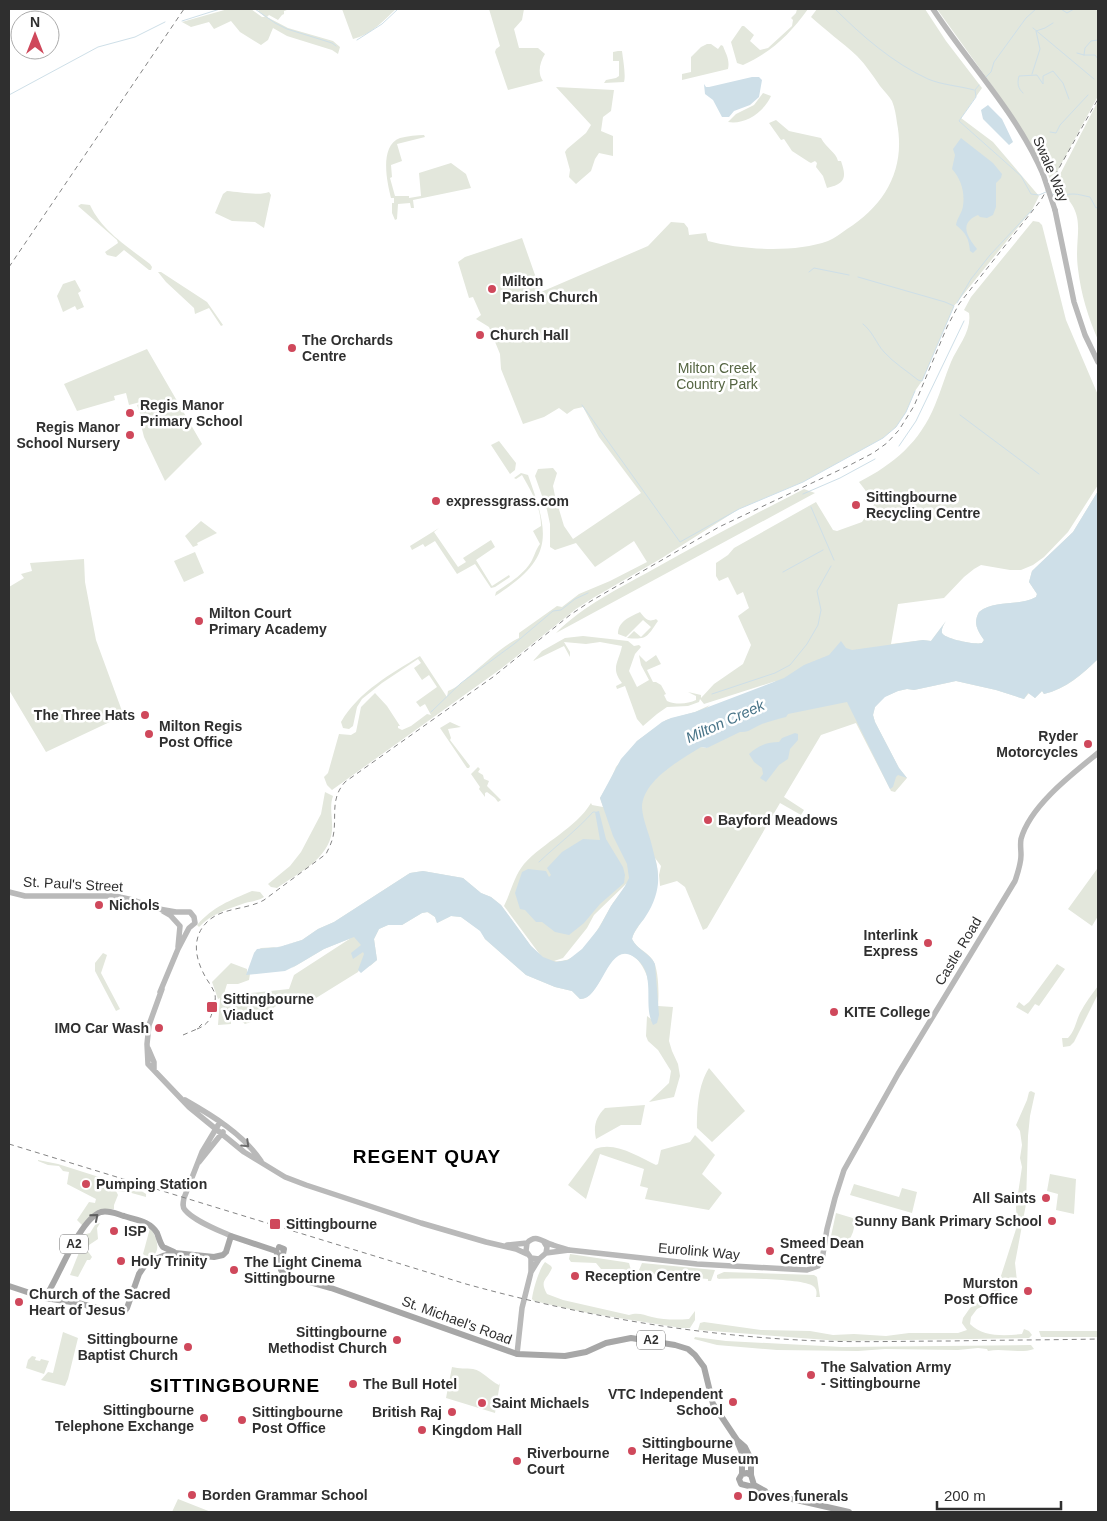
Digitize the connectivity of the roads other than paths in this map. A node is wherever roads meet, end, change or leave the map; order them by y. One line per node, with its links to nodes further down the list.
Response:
1 (933, 9): 2 (main road, Swale Way, bridge)
2 (1098, 362)
3 (1098, 753): 30 (main road, Castle Road)
4 (11, 892): 5 (main road, St. Paul's Street)
5 (160, 909): 6 (main road, St. Paul's Street); 7 (main road, St. Paul's Street)
6 (181, 913): 7 (main road); 8 (main road)
7 (179, 924): 8 (main road); 9 (main road)
8 (190, 928): 9 (main road)
9 (178, 949): 10 (main road)
10 (178, 1095): 11 (main road); 13 (main road)
11 (220, 1122): 12 (main road); 13 (main road)
12 (226, 1127): 14 (main road); 16 (main road, one-way to 16)
13 (215, 1130): 14 (main road); 15 (main road)
14 (221, 1135): 15 (main road); 16 (main road)
15 (198, 1163): 17 (main road)
16 (262, 1163): 23 (main road)
17 (231, 1236): 18 (main road, St. Michael's Road / A2); 22 (main road)
18 (244, 1239): 22 (main road); 36 (main road, St. Michael's Road / A2)
19 (160, 1242): 25 (main road, A2); 29 (main road); 33 (main road, A2, one-way to 19)
20 (544, 1242): 21 (main road); 24 (main road, Eurolink Way); 26 (main road)
21 (527, 1243): 23 (main road); 27 (main road)
22 (229, 1244): 25 (main road)
23 (500, 1246): 27 (main road)
24 (568, 1250): 26 (main road, Eurolink Way); 30 (main road, Eurolink Way)
25 (175, 1253): 29 (main road)
26 (546, 1253): 28 (main road)
27 (529, 1256): 28 (main road); 31 (main road)
28 (539, 1259): 31 (main road)
29 (151, 1260): 35 (main road)
30 (822, 1260)
31 (531, 1272): 36 (main road)
32 (9, 1286): 34 (main road)
33 (51, 1288): 34 (main road); 35 (main road)
34 (39, 1295): 35 (main road)
35 (58, 1299)
36 (517, 1354): 37 (main road, St. Michael's Road / A2)
37 (735, 1437): 38 (main road, St. Michael's Road / A2); 39 (main road, St. Michael's Road / A2)
38 (742, 1474): 39 (main road); 39 (main road, A2)
39 (751, 1480): 40 (main road)
40 (849, 1512)

